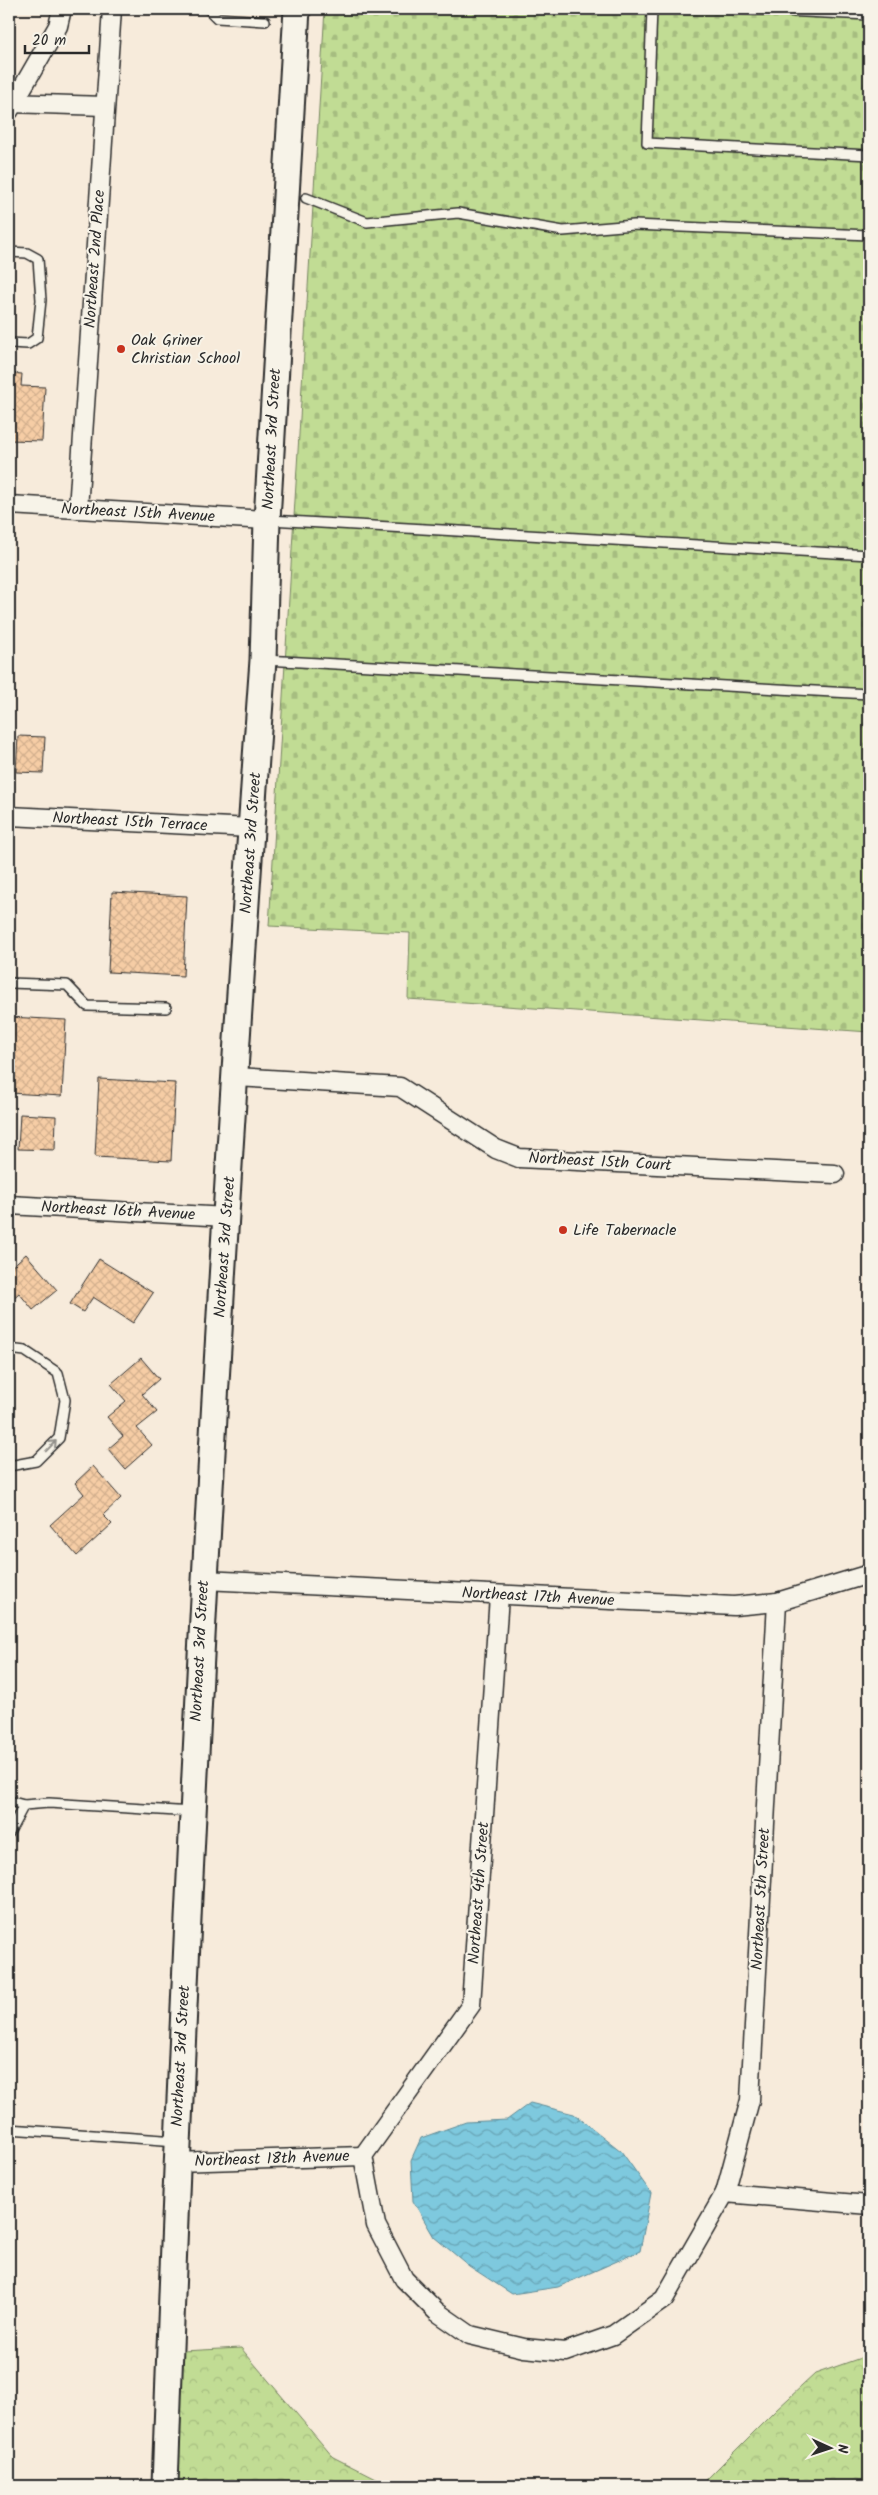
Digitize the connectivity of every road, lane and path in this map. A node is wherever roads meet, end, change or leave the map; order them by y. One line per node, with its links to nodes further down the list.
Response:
1 (62, 9): 9 (street)
2 (112, 9): 10 (street, Northeast 2nd Place)
3 (211, 9): 8 (lane)
4 (297, 9): 18 (street, Northeast 3rd Street)
5 (652, 9): 11 (lane)
6 (742, 9): 7 (lane)
7 (869, 15)
8 (265, 21)
9 (10, 106): 10 (street)
10 (105, 106): 17 (street, Northeast 2nd Place)
11 (869, 155)
12 (306, 198): 13 (lane)
13 (869, 235)
14 (9, 252): 15 (lane)
15 (9, 343)
16 (9, 505): 17 (street, Northeast 15th Avenue)
17 (78, 509): 18 (street, Northeast 15th Avenue)
18 (267, 520): 19 (lane); 20 (street, Northeast 3rd Street)
19 (869, 555)
20 (264, 660): 21 (lane); 23 (street, Northeast 3rd Street)
21 (869, 694)
22 (9, 816): 23 (street, Northeast 15th Terrace)
23 (251, 828): 26 (street, Northeast 3rd Street)
24 (9, 983): 25 (lane)
25 (166, 1008)
26 (236, 1077): 27 (street, Northeast 15th Court); 29 (street, Northeast 3rd Street)
27 (835, 1174)
28 (9, 1204): 29 (street, Northeast 16th Avenue)
29 (226, 1217): 33 (street, Northeast 3rd Street)
30 (9, 1349): 31 (lane, one-way to 30)
31 (9, 1466)
32 (869, 1574): 35 (street, Northeast 17th Avenue)
33 (204, 1580): 34 (street, Northeast 17th Avenue); 38 (street, Northeast 3rd Street)
34 (498, 1596): 35 (street, Northeast 17th Avenue); 42 (street, Northeast 4th Street)
35 (777, 1602): 43 (street, Northeast 5th Street)
36 (9, 1801): 37 (lane)
37 (24, 1805): 38 (lane); 39 (lane)
38 (192, 1812): 41 (street, Northeast 3rd Street)
39 (9, 1833)
40 (9, 2129): 41 (lane)
41 (177, 2151): 42 (street, Northeast 18th Avenue); 45 (street, Northeast 3rd Street)
42 (363, 2156): 43 (street, Northeast 18th Avenue)
43 (725, 2193): 44 (street)
44 (869, 2205)
45 (165, 2486)

